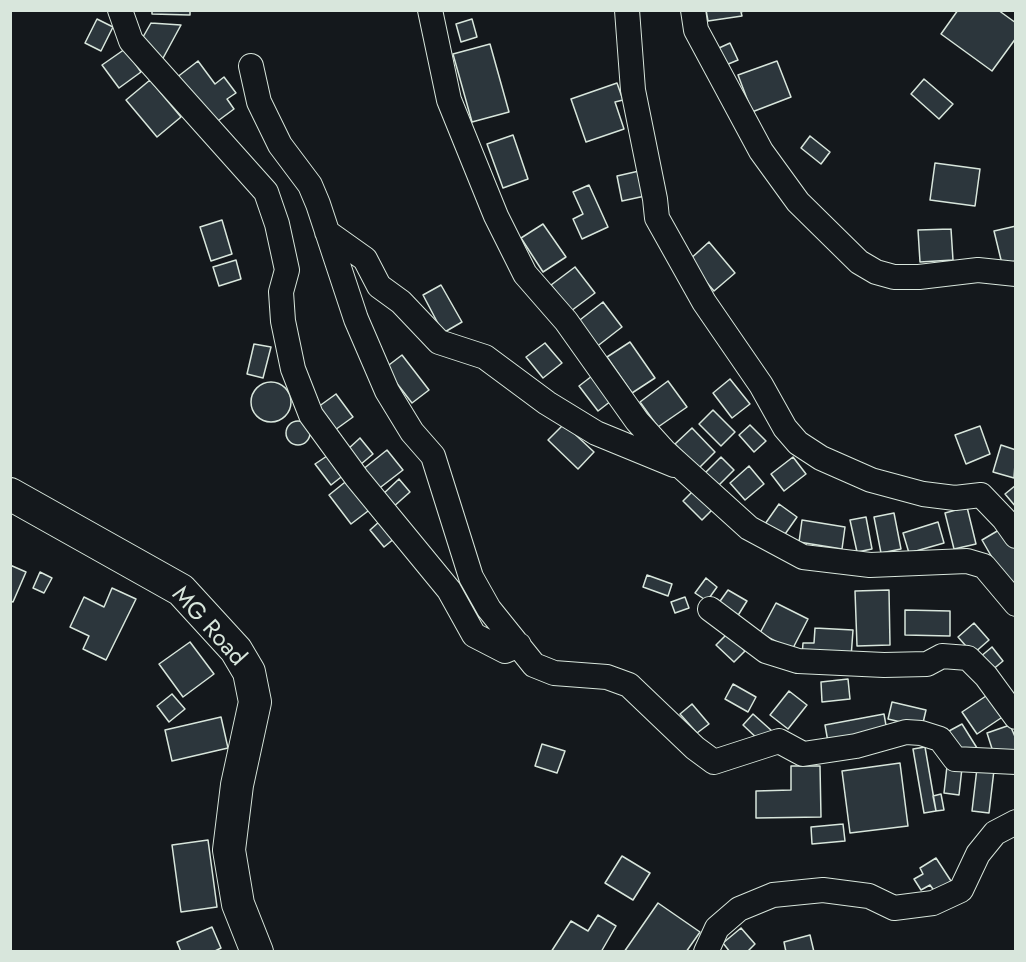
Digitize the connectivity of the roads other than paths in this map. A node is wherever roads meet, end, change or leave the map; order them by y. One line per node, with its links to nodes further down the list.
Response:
1 (120, 10): 13 (street)
2 (430, 10): 8 (street)
3 (627, 10): 10 (street)
4 (693, 10): 7 (street)
5 (251, 66): 6 (street)
6 (327, 232): 8 (street); 13 (street)
7 (1016, 274)
8 (682, 468): 11 (street)
9 (10, 494): 17 (main road, MG Road)
10 (1016, 536)
11 (1016, 604)
12 (710, 609): 14 (street)
13 (519, 645): 15 (street)
14 (1016, 717)
15 (1016, 762)
16 (1016, 822): 18 (street)
17 (257, 951)
18 (706, 951)

